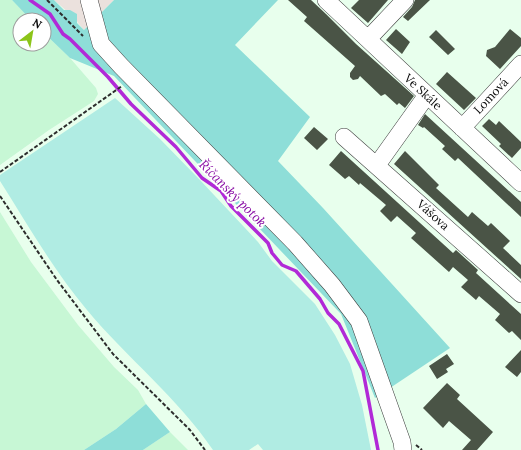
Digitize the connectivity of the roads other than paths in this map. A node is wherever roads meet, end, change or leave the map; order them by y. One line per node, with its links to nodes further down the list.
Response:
1 (89, 0): 12 (street)
2 (326, 0): 4 (street, Ve Skále)
3 (405, 0): 4 (street)
4 (368, 39): 6 (street, Ve Skále)
5 (521, 64): 7 (street, Lomová)
6 (427, 95): 7 (street, Ve Skále); 9 (street)
7 (462, 128): 10 (street, Ve Skále)
8 (344, 137): 9 (street, Vášova)
9 (377, 165): 11 (street, Vášova)
10 (521, 183)
11 (521, 294)
12 (405, 447)

